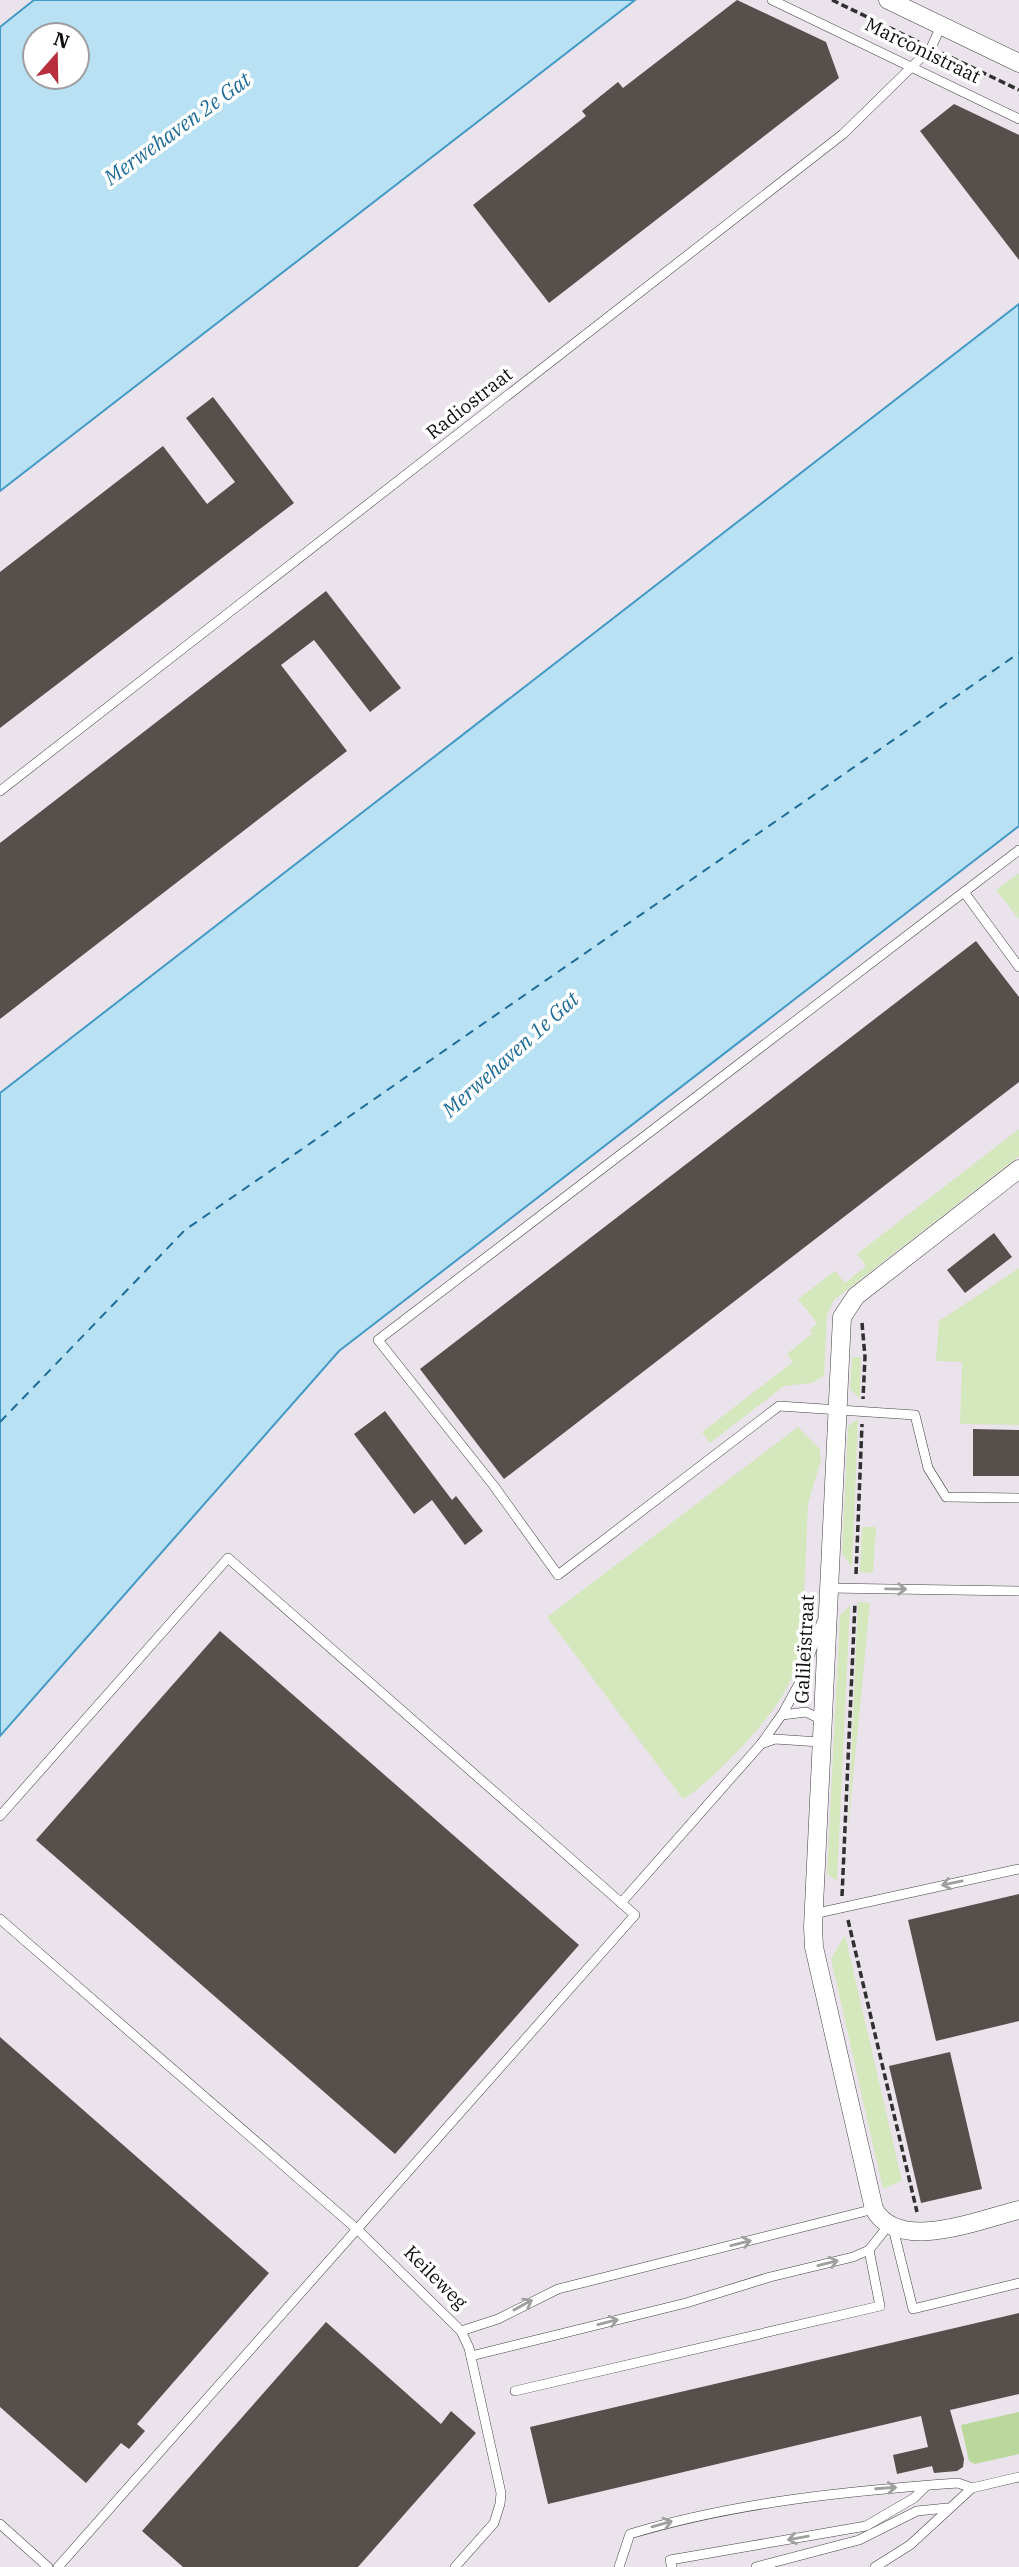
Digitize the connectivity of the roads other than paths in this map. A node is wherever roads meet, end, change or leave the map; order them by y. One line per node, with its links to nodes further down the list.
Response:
1 (772, 0): 5 (lane, Marconistraat)
2 (888, 0): 3 (street, Marconistraat)
3 (941, 26): 4 (street, Marconistraat); 5 (lane, Radiostraat)
4 (1019, 63)
5 (911, 69): 6 (lane, Marconistraat); 7 (lane, Radiostraat)
6 (1019, 119)
7 (0, 791)
8 (1019, 850): 9 (lane)
9 (964, 892): 10 (lane); 12 (lane)
10 (1019, 967)
11 (1019, 1169): 12 (street, Galileïstraat)
12 (836, 1409): 13 (lane); 14 (street, Galileïstraat)
13 (1019, 1498)
14 (828, 1588): 15 (lane, one-way to 15); 16 (street, Galileïstraat)
15 (1019, 1591)
16 (827, 1609): 17 (lane); 18 (street, Galileïstraat)
17 (782, 1715): 18 (lane); 20 (lane)
18 (822, 1720): 19 (street, Galileïstraat)
19 (820, 1742): 20 (lane); 24 (street, Galileïstraat)
20 (761, 1744): 23 (lane)
21 (0, 1816): 23 (lane)
22 (1019, 1869): 24 (lane, one-way to 24)
23 (621, 1903): 29 (lane)
24 (813, 1914): 26 (street, Galileïstraat)
25 (0, 1919): 29 (lane, Keileweg)
26 (874, 2209): 28 (street); 32 (lane, Keileweg, one-way to 26)
27 (1019, 2210): 28 (street)
28 (891, 2227): 30 (lane); 31 (lane)
29 (359, 2231): 32 (lane, Keileweg); 41 (lane)
30 (869, 2250): 33 (lane, one-way to 30); 34 (lane)
31 (1019, 2283)
32 (461, 2331): 33 (lane)
33 (471, 2356): 42 (lane)
34 (515, 2391)
35 (1019, 2477): 37 (lane)
36 (926, 2486): 37 (lane); 43 (lane, one-way to 36); 44 (lane, one-way to 44)
37 (972, 2488): 38 (lane)
38 (947, 2508): 45 (lane); 46 (lane)
39 (0, 2524): 40 (lane)
40 (48, 2567)
41 (58, 2567)
42 (456, 2567)
43 (619, 2567)
44 (672, 2567)
45 (756, 2567)
46 (875, 2567)

